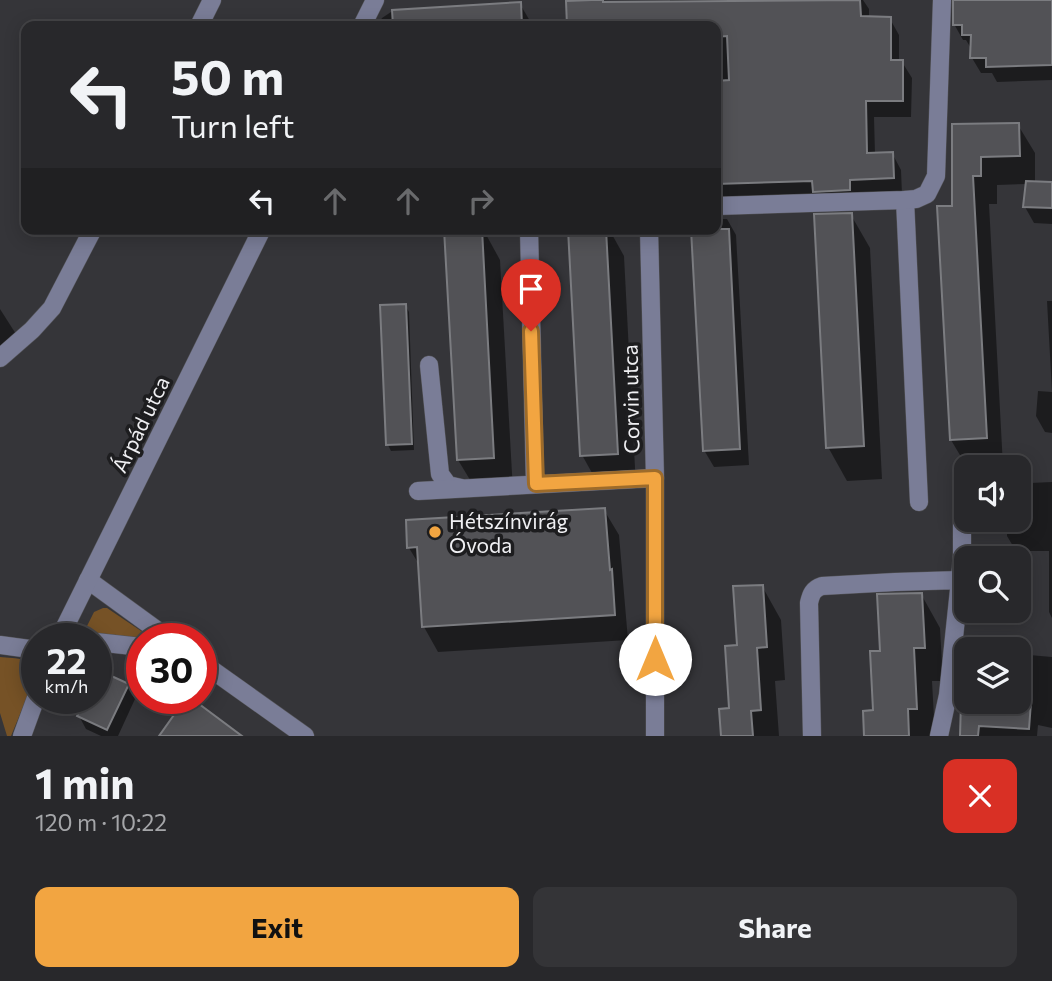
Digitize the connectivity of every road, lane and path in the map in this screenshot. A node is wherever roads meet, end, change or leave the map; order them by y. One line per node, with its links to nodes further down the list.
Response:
1 (212, 0): 4 (street)
2 (375, 0): 5 (street)
3 (942, 0): 6 (street)
4 (202, 21)
5 (364, 21)
6 (905, 200): 7 (street); 18 (street)
7 (721, 206)
8 (90, 235): 12 (street)
9 (259, 235): 19 (street, Árpád utca)
10 (528, 235): 15 (street)
11 (649, 235): 14 (street, Corvin utca)
12 (0, 358)
13 (429, 365): 16 (street)
14 (655, 478): 15 (street); 30 (street, Corvin utca)
15 (536, 484): 16 (street)
16 (461, 488): 17 (street)
17 (418, 491)
18 (919, 502)
19 (88, 580): 21 (street, Árpád utca); 22 (street)
20 (954, 580): 31 (street)
21 (66, 623)
22 (147, 623)
23 (956, 623): 32 (street)
24 (0, 645): 25 (street)
25 (21, 648)
26 (217, 674): 29 (street)
27 (30, 714): 28 (street)
28 (22, 736)
29 (305, 736)
30 (655, 736)
31 (811, 736)
32 (939, 736)

